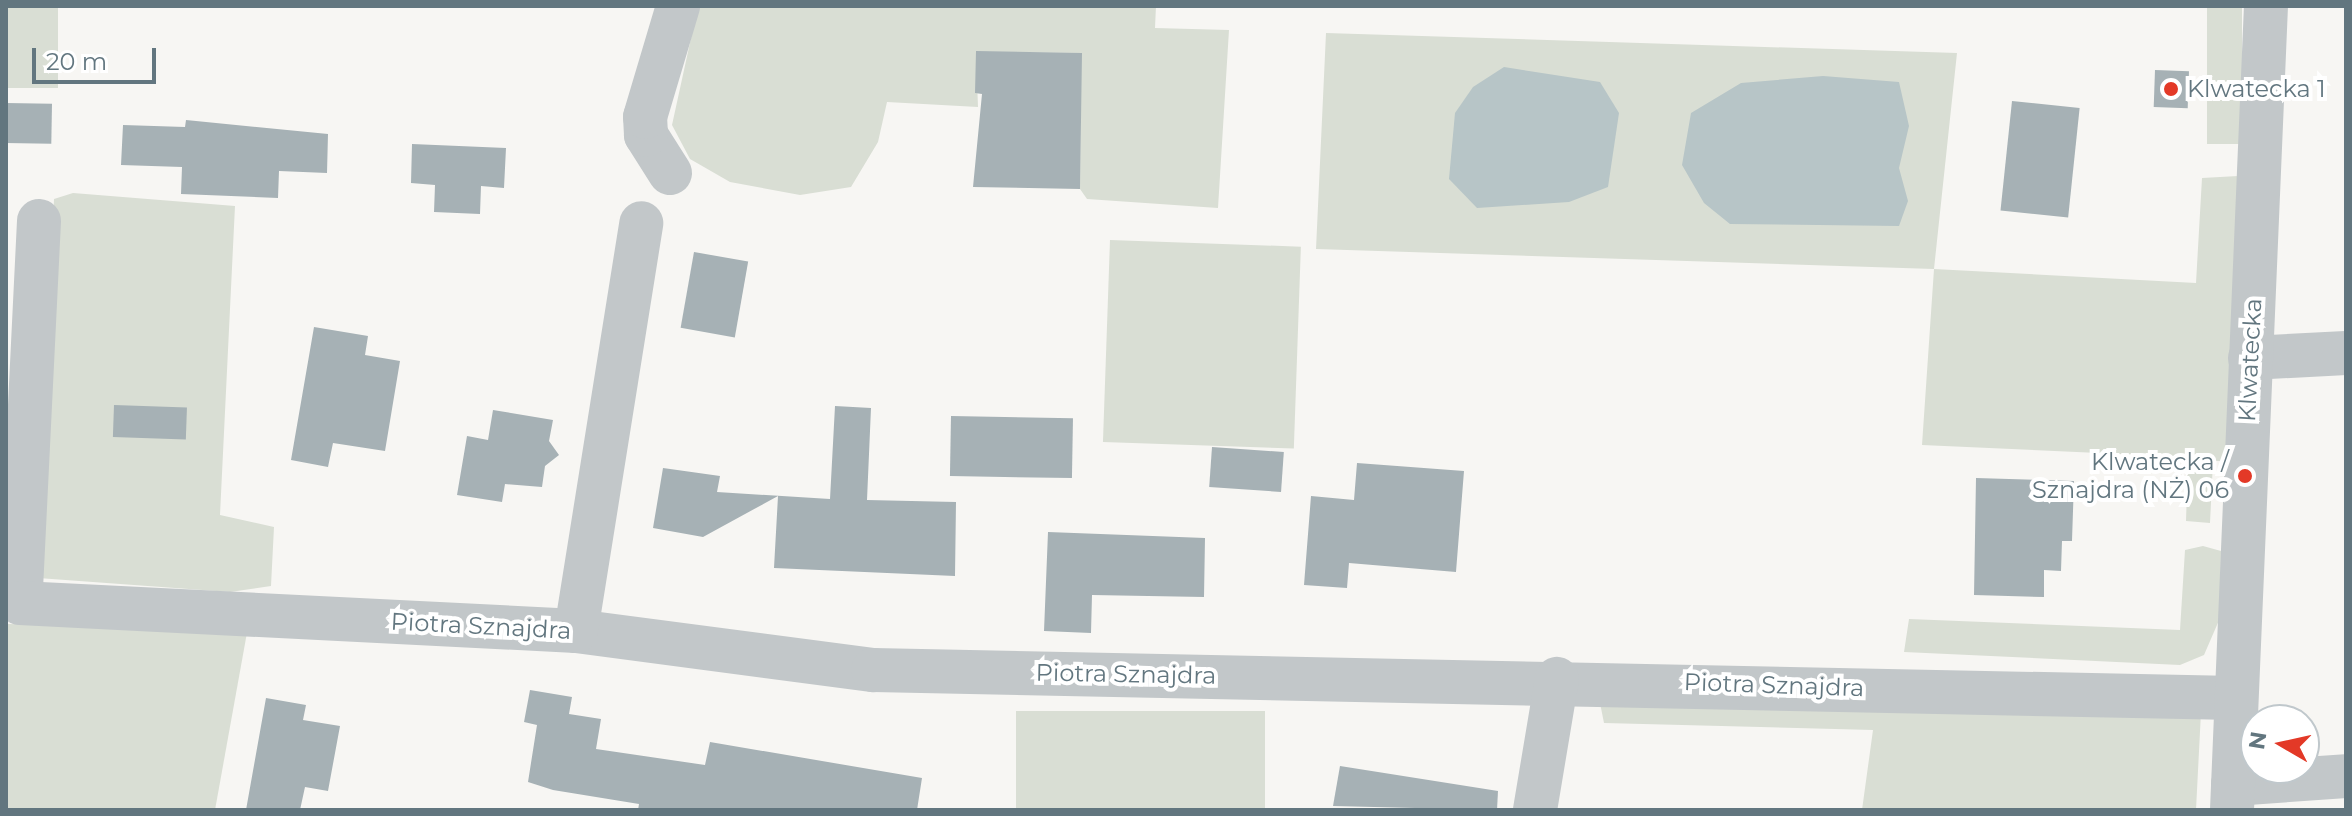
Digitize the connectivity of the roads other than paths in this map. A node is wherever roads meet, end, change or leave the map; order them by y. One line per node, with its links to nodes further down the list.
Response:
1 (678, 6): 3 (street)
2 (2266, 6): 7 (street, Klwatecka)
3 (670, 173)
4 (39, 221): 8 (street, Piotra Sznajdra)
5 (641, 223): 8 (street)
6 (2346, 353): 7 (street)
7 (2250, 358): 10 (street, Klwatecka)
8 (576, 631): 9 (street, Piotra Sznajdra)
9 (1557, 679): 10 (street, Piotra Sznajdra); 13 (street)
10 (2235, 698): 12 (street, Klwatecka)
11 (2346, 776): 12 (street)
12 (2232, 797)
13 (1535, 810)

